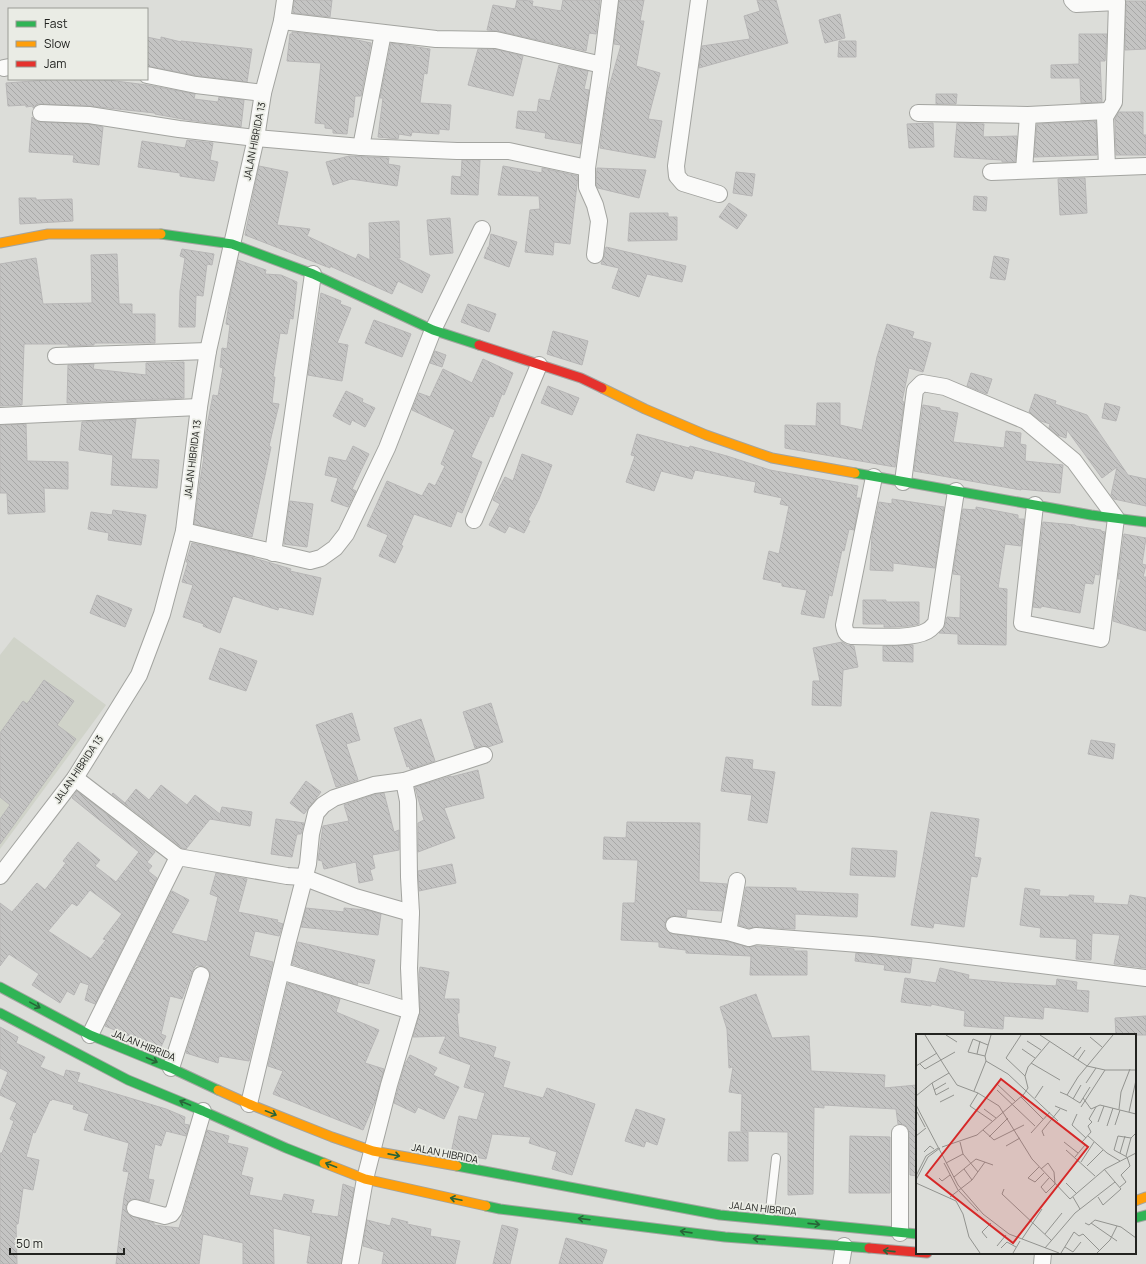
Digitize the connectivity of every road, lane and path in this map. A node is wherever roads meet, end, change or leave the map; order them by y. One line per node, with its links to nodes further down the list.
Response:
1 (285, 0): 5 (street, JALAN HIBRIDA 13)
2 (610, 0): 7 (street)
3 (699, 0): 21 (street)
4 (1072, 0): 10 (street)
5 (282, 21): 6 (street); 9 (street, JALAN HIBRIDA 13)
6 (383, 33): 7 (street); 15 (street)
7 (602, 65): 18 (street)
8 (148, 75): 9 (street)
9 (263, 93): 14 (street, JALAN HIBRIDA 13)
10 (1107, 111): 13 (street); 17 (street)
11 (41, 113): 14 (street)
12 (918, 113): 13 (street)
13 (1028, 115): 19 (street)
14 (256, 138): 15 (street); 24 (street, JALAN HIBRIDA 13)
15 (361, 146): 18 (street)
16 (1146, 166): 17 (street)
17 (1107, 167): 19 (street)
18 (587, 168): 25 (street)
19 (1024, 170): 20 (street)
20 (991, 172)
21 (719, 194)
22 (482, 229): 27 (street)
23 (0, 243): 24 (main road)
24 (232, 244): 26 (main road); 28 (street, JALAN HIBRIDA 13)
25 (595, 255)
26 (313, 274): 27 (main road); 41 (street)
27 (433, 330): 30 (main road); 41 (street)
28 (208, 351): 29 (street); 31 (street, JALAN HIBRIDA 13)
29 (56, 356)
30 (539, 365): 33 (main road); 38 (street)
31 (198, 407): 32 (street); 40 (street, JALAN HIBRIDA 13)
32 (0, 416)
33 (874, 477): 34 (main road); 35 (street)
34 (903, 482): 35 (main road); 37 (street)
35 (956, 491): 36 (main road)
36 (1035, 506): 37 (main road); 37 (street)
37 (1116, 518): 39 (main road)
38 (474, 520)
39 (1146, 522)
40 (184, 532): 41 (street); 43 (street, JALAN HIBRIDA 13)
41 (273, 553)
42 (484, 755): 44 (street)
43 (75, 778): 45 (street); 46 (street, JALAN HIBRIDA 13)
44 (404, 781): 47 (street); 49 (street)
45 (178, 857): 47 (street); 58 (street)
46 (0, 876)
47 (303, 877): 49 (street); 52 (street)
48 (737, 881): 51 (street)
49 (411, 913): 56 (street)
50 (674, 925): 51 (street)
51 (728, 932): 54 (street)
52 (281, 971): 56 (street); 60 (street)
53 (201, 975): 59 (street)
54 (1146, 978)
55 (0, 987): 58 (main road, JALAN HIBRIDA, one-way to 58)
56 (411, 1011): 63 (street)
57 (0, 1013): 61 (main road, one-way to 57)
58 (90, 1035): 59 (main road, JALAN HIBRIDA, one-way to 59)
59 (171, 1068): 60 (main road, JALAN HIBRIDA)
60 (248, 1104): 63 (main road, JALAN HIBRIDA, one-way to 63)
61 (203, 1111): 65 (main road, one-way to 61); 68 (street)
62 (900, 1133): 72 (street)
63 (373, 1151): 65 (street); 71 (main road, JALAN HIBRIDA, one-way to 71)
64 (776, 1158): 71 (lane)
65 (365, 1179): 74 (main road, one-way to 65); 77 (street)
66 (1146, 1197): 67 (main road)
67 (1136, 1201)
68 (135, 1208)
69 (1146, 1215): 70 (main road)
70 (1136, 1218)
71 (769, 1220): 72 (main road, JALAN HIBRIDA, one-way to 72)
72 (900, 1233): 73 (main road, JALAN HIBRIDA)
73 (916, 1234)
74 (844, 1246): 75 (main road, one-way to 74); 78 (street)
75 (916, 1253)
76 (1043, 1254): 79 (street)
77 (350, 1264)
78 (841, 1264)
79 (1042, 1264)

